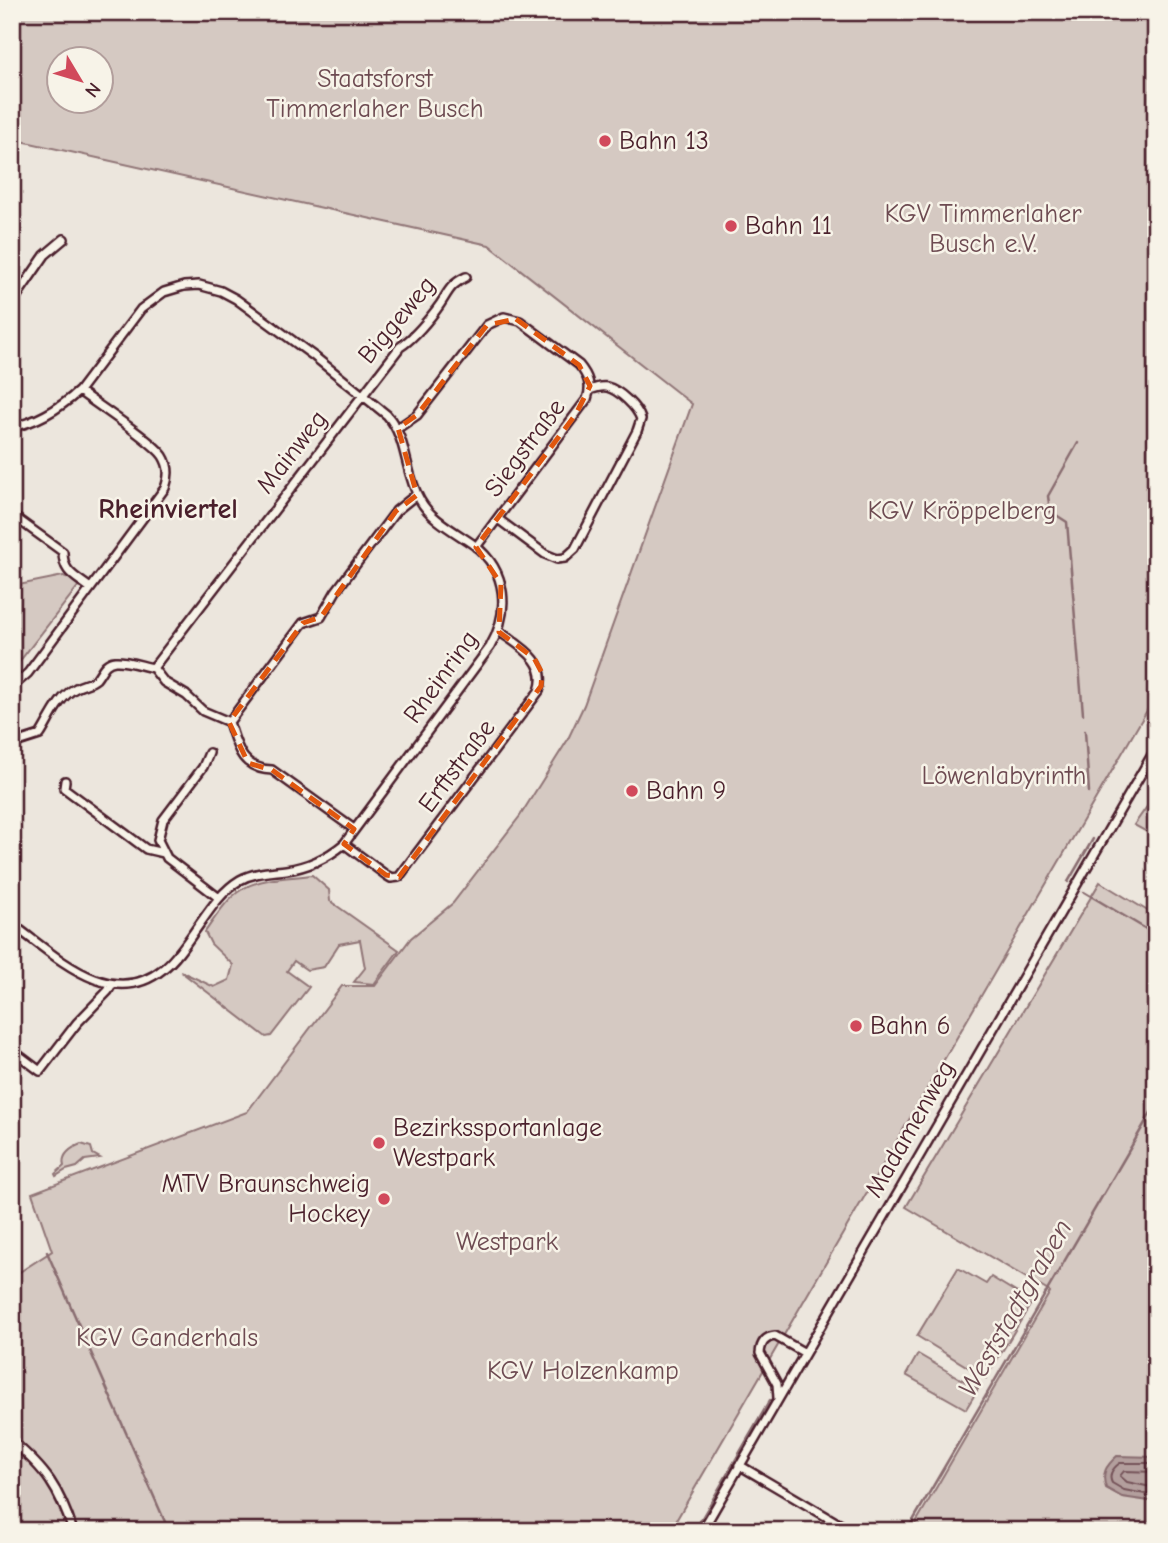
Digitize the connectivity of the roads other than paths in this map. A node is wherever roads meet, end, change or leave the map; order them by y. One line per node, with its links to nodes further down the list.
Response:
1 (64, 239): 3 (street)
2 (466, 277): 6 (street, Biggeweg)
3 (12, 303)
4 (590, 390): 8 (street, Siegstraße); 11 (street, Siegstraße); 11 (street)
5 (79, 391): 6 (street, Rheinring); 7 (street, Rheinring); 13 (street)
6 (363, 395): 8 (street, Rheinring); 15 (street, Mainweg)
7 (12, 427)
8 (398, 428): 9 (street, Rheinring)
9 (417, 494): 12 (street, Rheinring); 17 (street)
10 (12, 515): 13 (street)
11 (498, 519): 12 (street, Siegstraße)
12 (476, 547): 14 (street, Rheinring)
13 (90, 588): 16 (street)
14 (499, 631): 22 (street, Rheinring); 23 (street, Erftstraße)
15 (153, 668): 17 (street); 18 (street)
16 (12, 687)
17 (229, 722): 22 (street)
18 (12, 744)
19 (1156, 748): 29 (street, Madamenweg)
20 (209, 753): 24 (street)
21 (65, 780): 24 (street)
22 (354, 830): 23 (street, Rheinring)
23 (344, 844): 25 (street, Rheinring)
24 (163, 853): 25 (street)
25 (219, 898): 27 (street, Rheinring)
26 (12, 924): 27 (street, Rheinring)
27 (112, 984): 28 (street)
28 (12, 1050)
29 (805, 1353): 30 (street, Madamenweg); 30 (street)
30 (778, 1398): 32 (street, Madamenweg)
31 (12, 1441): 33 (street)
32 (739, 1465): 34 (street, Madamenweg); 35 (street)
33 (72, 1531)
34 (702, 1531)
35 (851, 1531)

